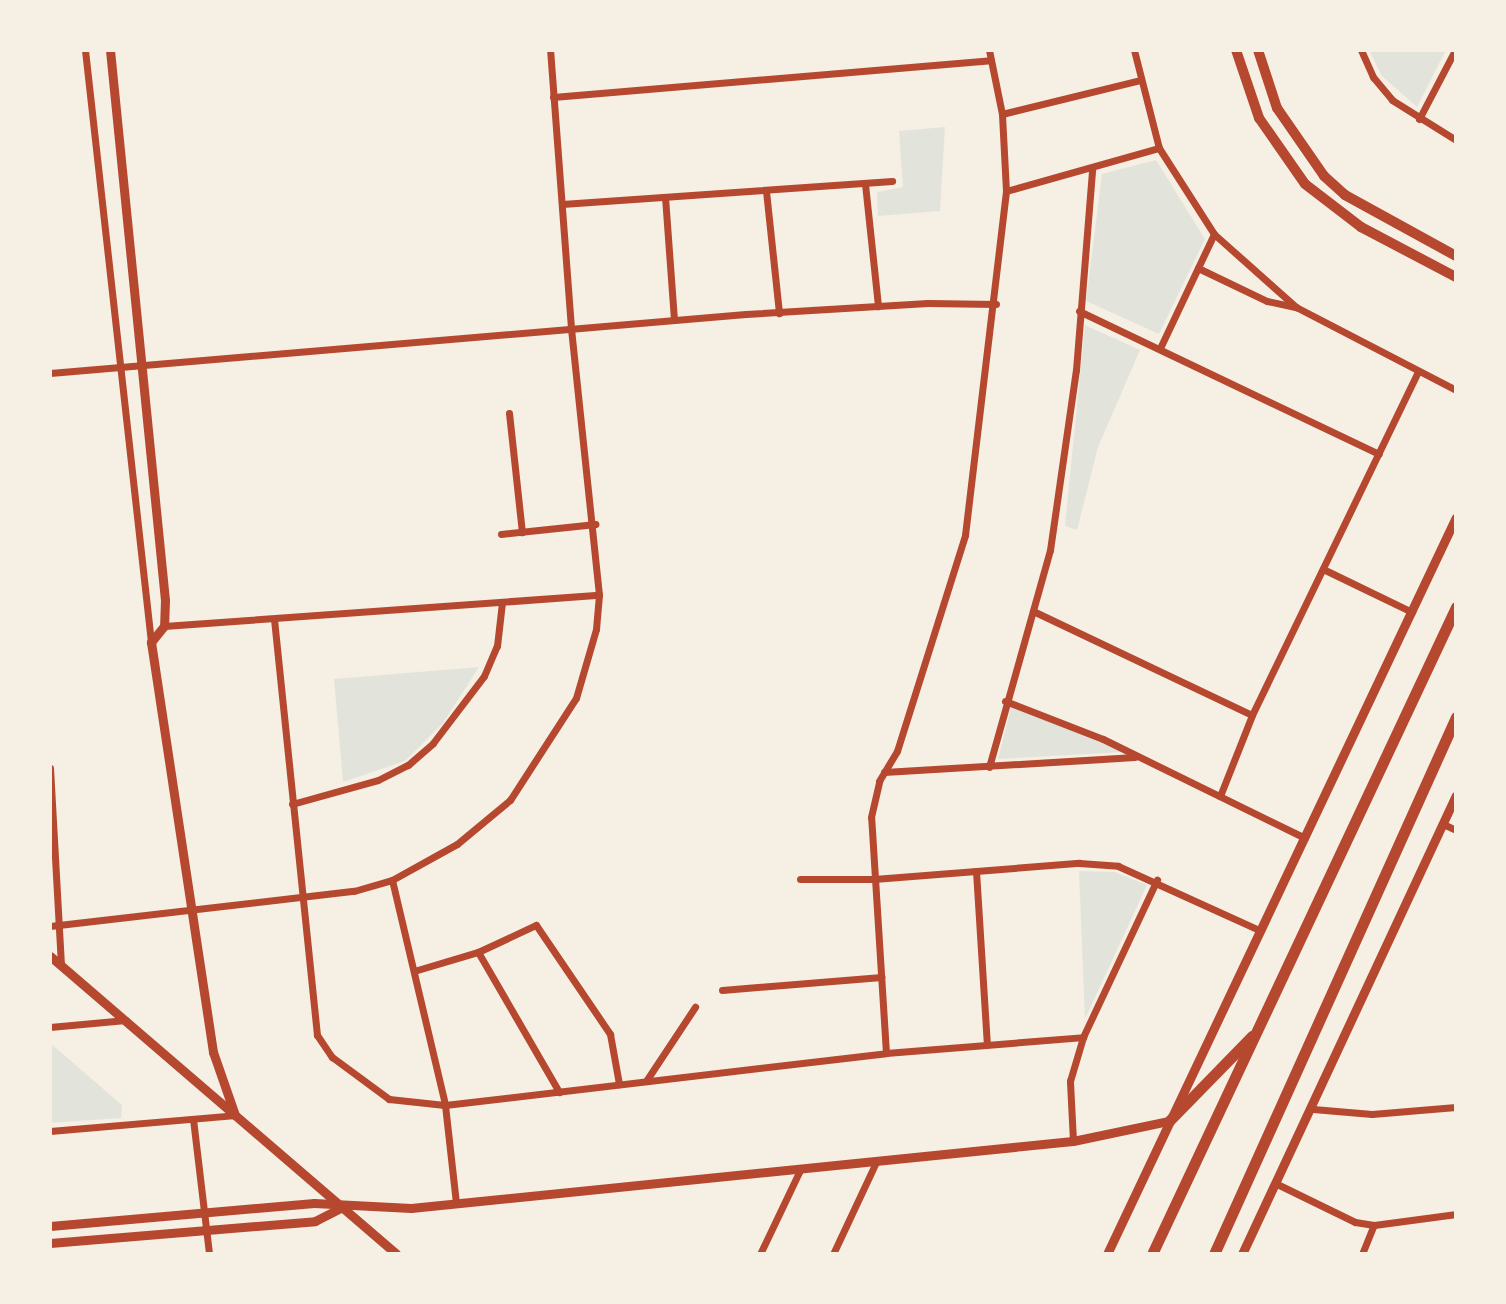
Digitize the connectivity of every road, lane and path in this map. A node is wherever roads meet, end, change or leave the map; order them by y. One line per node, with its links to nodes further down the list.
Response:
1 (85, 50): 37 (street)
2 (110, 50): 36 (street)
3 (550, 50): 12 (street)
4 (989, 50): 10 (street)
5 (1134, 50): 11 (street)
6 (1236, 50): 27 (main road)
7 (1258, 50): 25 (main road)
8 (1361, 50): 14 (street)
9 (1455, 50): 14 (street)
10 (990, 60): 12 (street); 13 (street)
11 (1140, 80): 13 (street); 16 (street)
12 (553, 97): 23 (street)
13 (1002, 114): 21 (street)
14 (1419, 119): 15 (street)
15 (1456, 140)
16 (1159, 148): 17 (street); 24 (street)
17 (1092, 170): 21 (street); 31 (street)
18 (892, 181): 19 (street)
19 (865, 184): 20 (street); 29 (street)
20 (766, 191): 22 (street); 32 (street)
21 (1006, 191): 28 (street)
22 (665, 197): 23 (street); 33 (street)
23 (562, 204): 34 (street)
24 (1214, 234): 26 (street); 30 (street)
25 (1456, 256)
26 (1198, 268): 30 (street); 35 (street)
27 (1456, 277)
28 (996, 304): 29 (street); 62 (street)
29 (878, 306): 32 (street)
30 (1296, 307): 38 (street)
31 (1079, 311): 35 (street); 51 (street)
32 (779, 313): 33 (street)
33 (674, 320): 34 (street)
34 (571, 328): 36 (street); 43 (street)
35 (1161, 346): 42 (street)
36 (142, 367): 37 (street); 54 (street)
37 (119, 368): 39 (street); 55 (street)
38 (1418, 371): 40 (street); 42 (street)
39 (50, 373)
40 (1456, 390)
41 (509, 413): 45 (street)
42 (1379, 454): 47 (street)
43 (595, 524): 45 (street); 48 (street)
44 (1454, 524): 52 (street)
45 (522, 532): 46 (street)
46 (501, 534)
47 (1323, 569): 52 (street); 57 (street)
48 (599, 595): 49 (street); 73 (street)
49 (502, 602): 53 (street); 65 (street)
50 (1456, 607): 88 (main road)
51 (1033, 611): 56 (street); 57 (street)
52 (1412, 612): 69 (street)
53 (274, 619): 54 (street); 65 (street)
54 (164, 626): 55 (street)
55 (151, 642): 76 (street)
56 (1005, 701): 59 (street); 60 (street)
57 (1252, 715): 64 (street)
58 (1456, 717): 121 (main road)
59 (1137, 756): 60 (street); 64 (street)
60 (989, 767): 62 (street)
61 (50, 768): 66 (street)
62 (884, 772): 72 (street)
63 (1456, 795): 67 (street)
64 (1220, 796): 69 (street)
65 (292, 804): 75 (street)
66 (52, 809): 78 (street)
67 (1443, 824): 68 (street); 98 (street)
68 (1456, 830)
69 (1305, 838): 79 (street)
70 (976, 871): 72 (street); 74 (street); 91 (street)
71 (800, 879): 72 (street)
72 (874, 879): 84 (street)
73 (392, 880): 75 (street); 83 (street)
74 (1157, 880): 79 (street); 90 (street)
75 (302, 898): 76 (street); 96 (street)
76 (192, 910): 78 (street); 99 (street)
77 (50, 926): 78 (street)
78 (62, 927): 82 (street)
79 (1261, 931): 101 (street)
80 (478, 952): 83 (street); 94 (street); 95 (street)
81 (50, 956): 82 (street)
82 (61, 965): 87 (street)
83 (414, 971): 96 (street)
84 (881, 977): 85 (street); 92 (street)
85 (722, 990)
86 (695, 1007): 93 (street)
87 (126, 1020): 89 (street); 99 (street)
88 (1265, 1020): 101 (main road); 120 (main road)
89 (50, 1027)
90 (1083, 1037): 91 (street); 103 (street)
91 (987, 1045): 92 (street)
92 (886, 1053): 93 (street)
93 (646, 1081): 94 (street)
94 (619, 1084): 95 (street)
95 (559, 1092): 96 (street)
96 (445, 1105): 107 (street)
97 (1456, 1107): 98 (street)
98 (1313, 1109): 106 (street)
99 (235, 1115): 100 (street); 108 (street)
100 (193, 1119): 102 (street); 110 (street)
101 (1169, 1121): 103 (street); 119 (street)
102 (50, 1131)
103 (1073, 1141): 104 (street)
104 (876, 1162): 105 (street); 118 (street)
105 (800, 1170): 107 (street); 117 (street)
106 (1275, 1183): 111 (street); 122 (street)
107 (456, 1203): 108 (street)
108 (340, 1208): 110 (street); 113 (street); 116 (street)
109 (1456, 1214): 111 (street)
110 (204, 1215): 112 (street); 113 (street)
111 (1374, 1225): 123 (street)
112 (50, 1226)
113 (206, 1231): 114 (street); 115 (street)
114 (50, 1243)
115 (209, 1254)
116 (396, 1254)
117 (760, 1254)
118 (833, 1254)
119 (1107, 1254)
120 (1152, 1254)
121 (1214, 1254)
122 (1242, 1254)
123 (1362, 1254)

